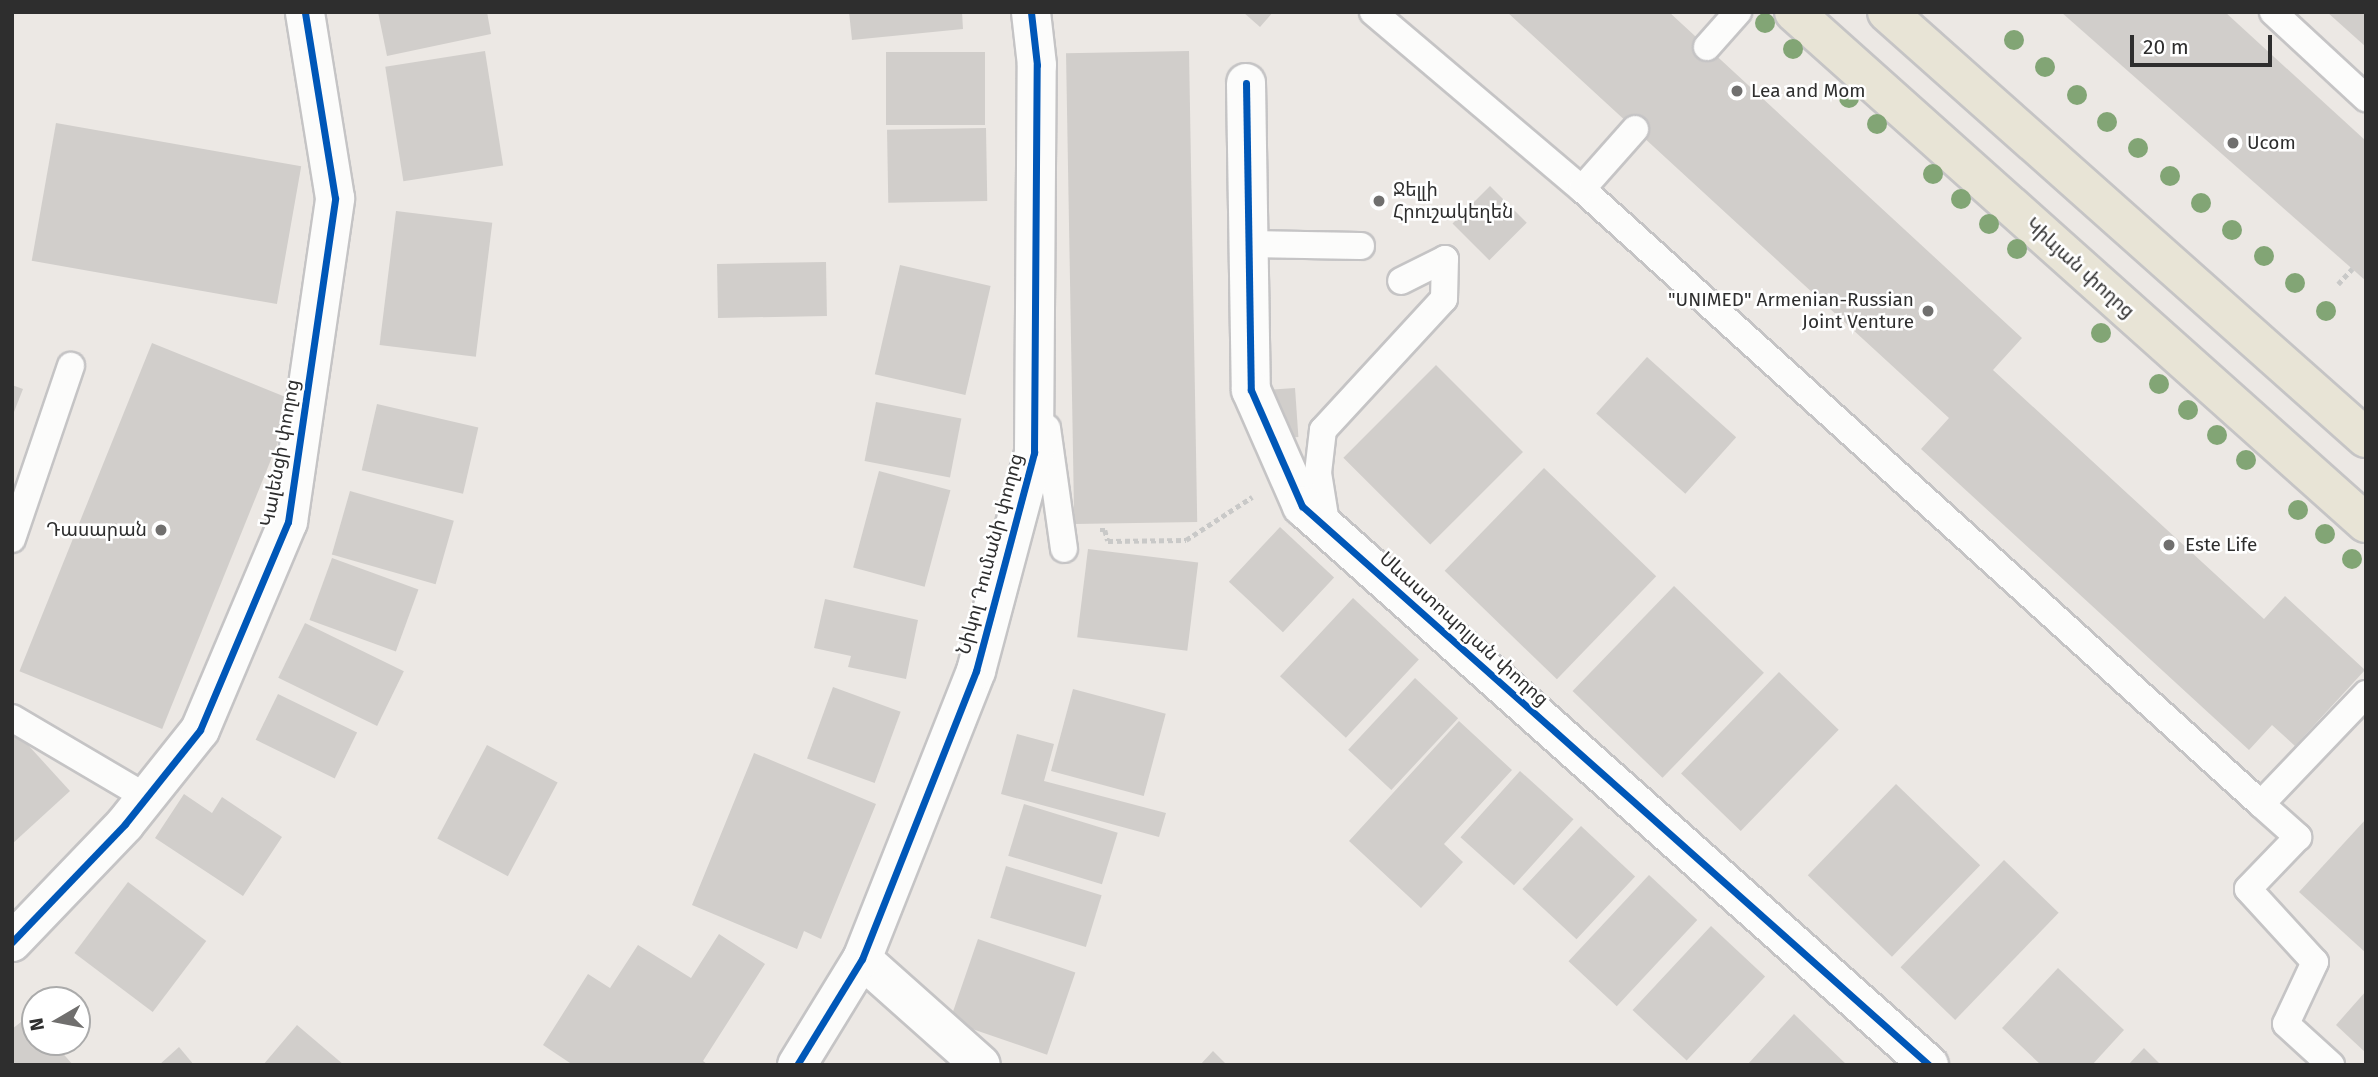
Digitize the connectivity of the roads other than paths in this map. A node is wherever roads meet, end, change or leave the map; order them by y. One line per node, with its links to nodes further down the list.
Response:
1 (305, 12): 25 (street, Կալենցի փողոց)
2 (1031, 12): 16 (street, Նիկոլ Դումանի փողոց)
3 (1373, 12): 12 (lane)
4 (1738, 12): 8 (lane)
5 (1794, 12): 19 (main road, Կիևյան փողոց)
6 (1887, 12): 18 (main road)
7 (2273, 12): 10 (lane)
8 (1707, 47)
9 (1246, 83): 13 (street, Սևաստոպոլյան փողոց)
10 (2366, 97)
11 (1635, 130): 12 (lane)
12 (1582, 188): 26 (lane)
13 (1249, 244): 14 (lane); 20 (street, Սևաստոպոլյան փողոց)
14 (1361, 246)
15 (1401, 282): 20 (lane)
16 (1035, 340): 22 (lane); 28 (street, Նիկոլ Դումանի փողոց)
17 (71, 366): 21 (lane)
18 (2366, 438)
19 (2366, 523)
20 (1327, 529): 31 (street, Սևաստոպոլյան փողոց)
21 (12, 539)
22 (1064, 548)
23 (2366, 694): 26 (lane)
24 (12, 718): 25 (lane)
25 (146, 797): 27 (street, Կալենցի փողոց)
26 (2261, 804): 32 (lane)
27 (12, 942)
28 (862, 959): 29 (street, Նիկոլ Դումանի փողոց); 30 (street)
29 (797, 1065)
30 (981, 1065)
31 (1929, 1065)
32 (2331, 1065)

